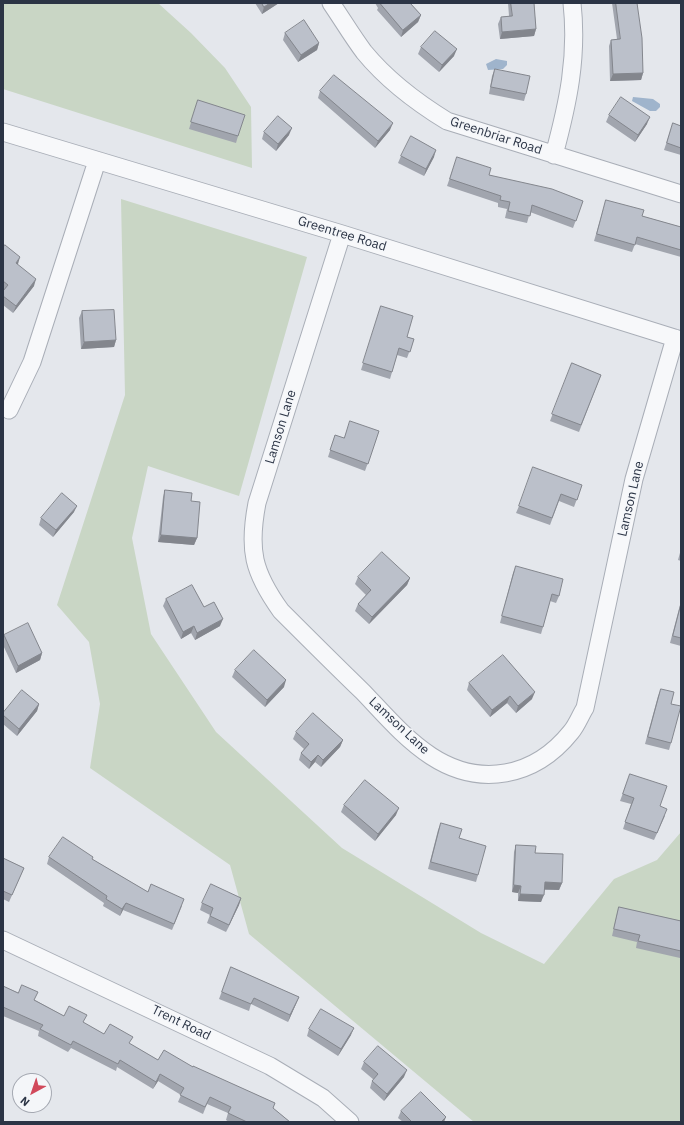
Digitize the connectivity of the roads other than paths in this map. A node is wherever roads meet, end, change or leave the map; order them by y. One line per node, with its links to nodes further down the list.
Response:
1 (331, 3): 4 (street, Greenbriar Road)
2 (572, 3): 4 (street)
3 (3, 132): 5 (street, Greentree Road)
4 (554, 155): 6 (street, Greenbriar Road)
5 (97, 161): 7 (street, Greentree Road); 9 (street)
6 (681, 194)
7 (342, 234): 8 (street, Greentree Road); 8 (street, Lamson Lane)
8 (678, 339)
9 (9, 410)
10 (3, 940): 11 (street, Trent Road)
11 (350, 1122)

